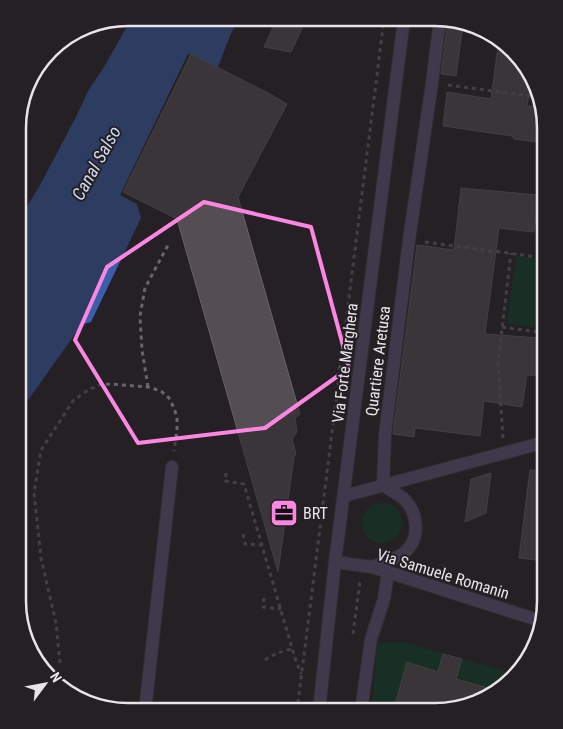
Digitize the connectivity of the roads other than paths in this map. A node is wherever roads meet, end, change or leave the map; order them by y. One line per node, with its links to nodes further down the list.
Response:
1 (403, 26): 6 (street, Via Forte Marghera)
2 (439, 26): 5 (street, Quartiere Aretusa)
3 (537, 444): 5 (street)
4 (172, 467): 11 (street)
5 (383, 485): 6 (street); 8 (street)
6 (344, 496): 7 (street, Via Forte Marghera)
7 (335, 562): 8 (street, Via Samuele Romanin); 12 (street, Via Forte Marghera)
8 (372, 567): 9 (street, Via Samuele Romanin)
9 (388, 572): 10 (street, Via Samuele Romanin); 13 (street)
10 (535, 620)
11 (147, 703)
12 (320, 703)
13 (362, 703)

